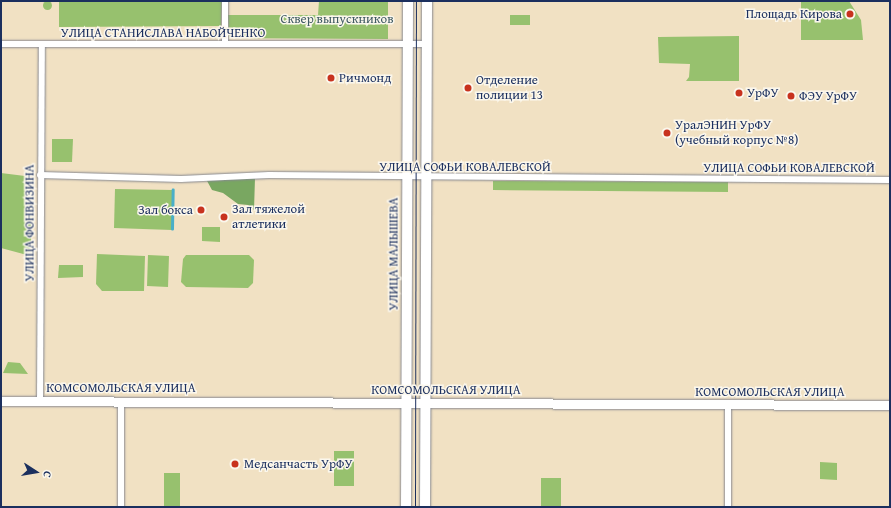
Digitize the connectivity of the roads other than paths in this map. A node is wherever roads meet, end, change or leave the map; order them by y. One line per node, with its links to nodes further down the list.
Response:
1 (226, 1): 6 (street)
2 (408, 1): 7 (main road, УЛИЦА МАЛЫШЕВА)
3 (427, 1): 8 (main road)
4 (1, 44): 5 (street, УЛИЦА СТАНИСЛАВА НАБОЙЧЕНКО)
5 (42, 44): 6 (street, УЛИЦА СТАНИСЛАВА НАБОЙЧЕНКО); 9 (street, УЛИЦА ФОНВИЗИНА)
6 (225, 44): 7 (street, УЛИЦА СТАНИСЛАВА НАБОЙЧЕНКО)
7 (408, 44): 8 (street, УЛИЦА СТАНИСЛАВА НАБОЙЧЕНКО); 10 (main road, УЛИЦА МАЛЫШЕВА)
8 (427, 44): 11 (main road)
9 (40, 174): 10 (street, УЛИЦА СОФЬИ КОВАЛЕВСКОЙ); 15 (street, УЛИЦА ФОНВИЗИНА)
10 (408, 178): 11 (street, УЛИЦА СОФЬИ КОВАЛЕВСКОЙ); 16 (main road, УЛИЦА МАЛЫШЕВА)
11 (427, 178): 12 (street, УЛИЦА СОФЬИ КОВАЛЕВСКОЙ); 17 (main road)
12 (890, 180)
13 (1, 401): 15 (main road, КОМСОМОЛЬСКАЯ УЛИЦА)
14 (121, 401): 15 (main road, КОМСОМОЛЬСКАЯ УЛИЦА); 16 (main road, КОМСОМОЛЬСКАЯ УЛИЦА); 20 (street)
15 (40, 402)
16 (407, 403): 17 (main road, КОМСОМОЛЬСКАЯ УЛИЦА); 21 (main road, УЛИЦА МАЛЫШЕВА)
17 (426, 403): 18 (main road, КОМСОМОЛЬСКАЯ УЛИЦА); 22 (main road)
18 (728, 404): 19 (main road, КОМСОМОЛЬСКАЯ УЛИЦА); 23 (street)
19 (890, 405)
20 (121, 507)
21 (406, 507)
22 (424, 507)
23 (728, 507)

